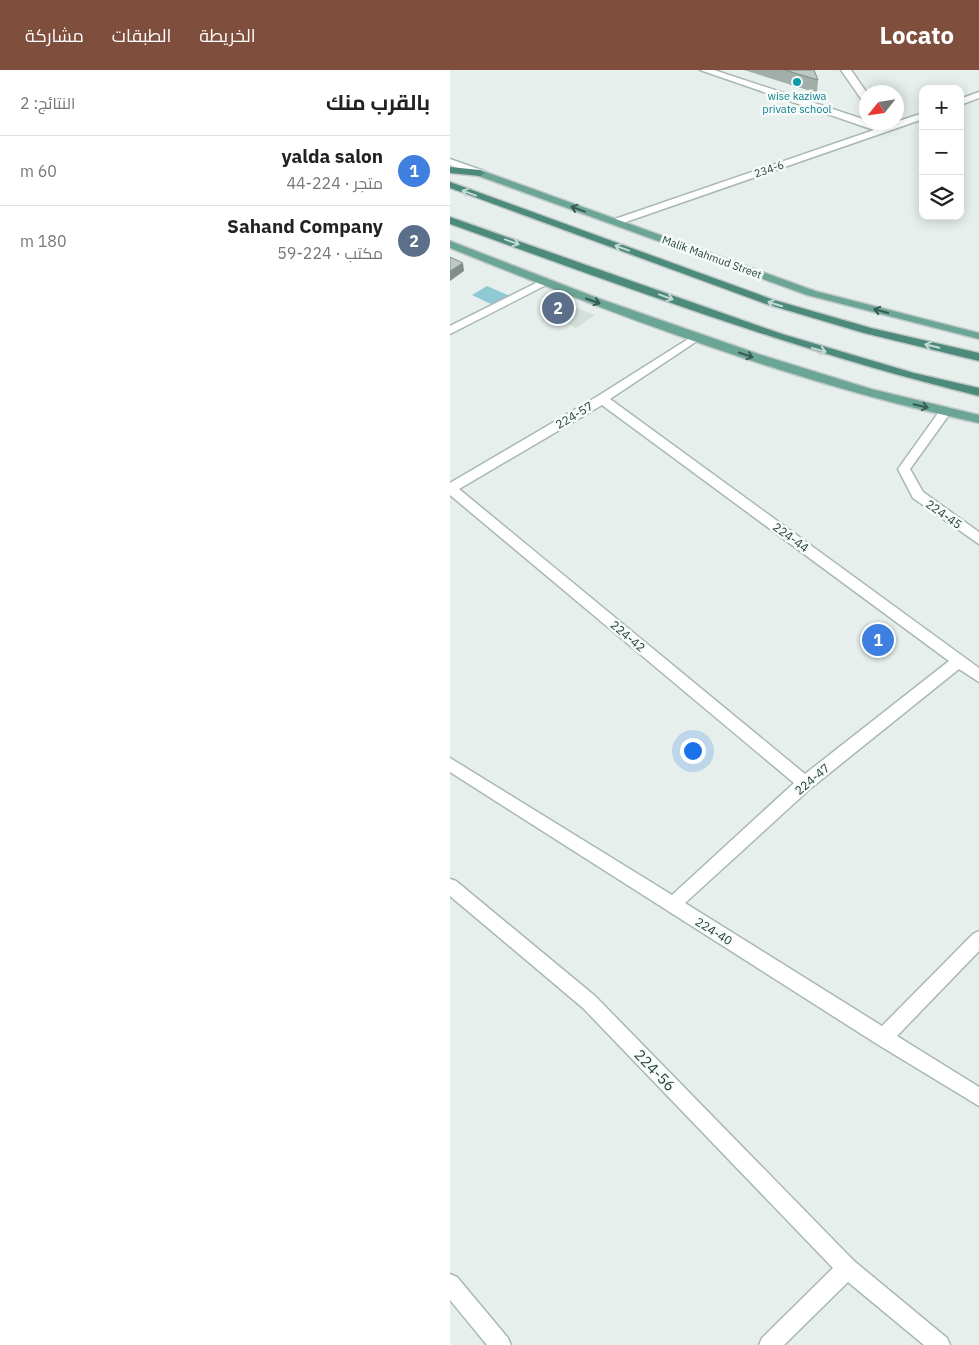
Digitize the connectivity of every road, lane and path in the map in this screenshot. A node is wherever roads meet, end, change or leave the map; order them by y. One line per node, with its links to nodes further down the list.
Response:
1 (705, 70): 9 (street)
2 (846, 70): 3 (street)
3 (859, 90)
4 (979, 95): 5 (street)
5 (964, 101)
6 (964, 101): 7 (street)
7 (979, 107)
8 (919, 117): 10 (street, 234-6)
9 (859, 118)
10 (904, 121)
11 (872, 130): 17 (street, 234-6)
12 (450, 162): 14 (street, Malik Mahmud Street)
13 (450, 170): 14 (highway)
14 (480, 173): 17 (main road, Malik Mahmud Street, one-way to 14)
15 (450, 185): 23 (highway, one-way to 15)
16 (450, 220): 24 (highway, one-way to 24)
17 (616, 222): 21 (main road, Malik Mahmud Street, one-way to 17)
18 (450, 244): 19 (main road)
19 (542, 283): 20 (street); 22 (main road, one-way to 22)
20 (450, 331)
21 (979, 336)
22 (696, 337): 25 (street, 224-57); 26 (main road, one-way to 26)
23 (979, 358)
24 (979, 392)
25 (602, 399): 28 (street, 224-57); 30 (street, 224-44)
26 (945, 412): 27 (main road); 29 (street, 224-45)
27 (979, 419)
28 (450, 489): 33 (street, 224-42)
29 (979, 539)
30 (959, 661): 31 (street, 224-44); 33 (street, 224-47)
31 (979, 676)
32 (450, 764): 35 (street, 224-40)
33 (805, 783): 35 (street, 224-47)
34 (450, 886): 39 (street, 224-56)
35 (672, 905): 37 (street, 224-40)
36 (979, 939): 37 (street)
37 (883, 1038): 38 (street, 224-40)
38 (979, 1097)
39 (847, 1268): 42 (street); 43 (street, 224-56)
40 (450, 1284): 41 (street)
41 (501, 1345)
42 (769, 1345)
43 (940, 1345)

